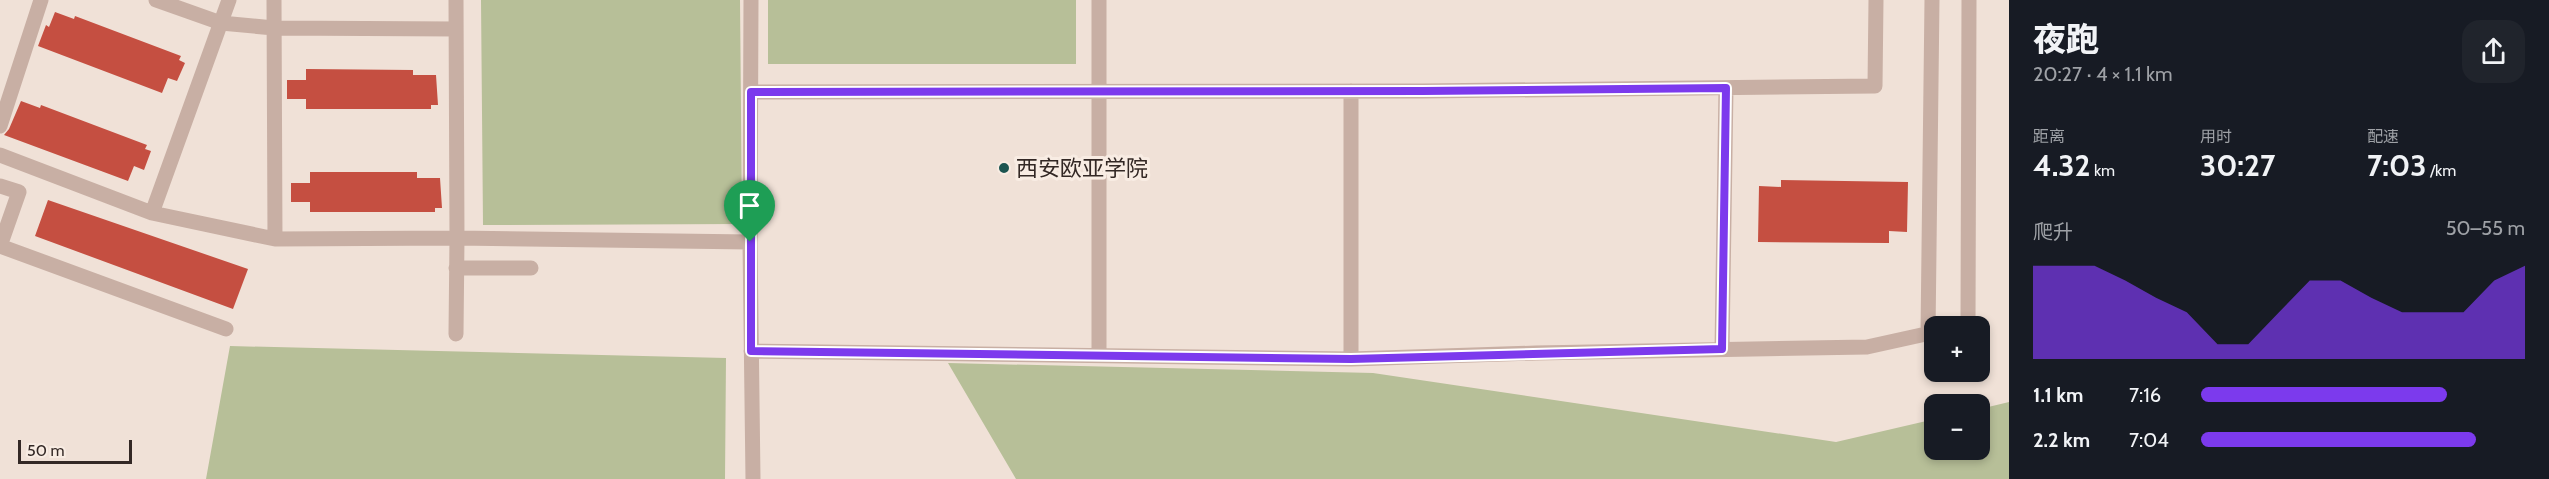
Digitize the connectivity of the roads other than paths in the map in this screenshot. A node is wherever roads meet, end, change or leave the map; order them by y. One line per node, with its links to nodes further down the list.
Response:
1 (41, 0): 18 (street)
2 (156, 0): 11 (street)
3 (229, 0): 11 (street)
4 (274, 0): 12 (street)
5 (456, 0): 13 (street)
6 (751, 0): 16 (street)
7 (1099, 0): 17 (street)
8 (1876, 0): 14 (street)
9 (1932, 0): 28 (street)
10 (1969, 0): 29 (street)
11 (221, 23): 12 (street); 21 (street)
12 (274, 28): 13 (street); 23 (street)
13 (456, 29): 22 (street)
14 (1726, 88): 15 (street); 33 (street)
15 (1351, 91): 17 (street); 36 (street)
16 (751, 92): 17 (street); 24 (street)
17 (1099, 92): 35 (street)
18 (0, 126)
19 (0, 155): 21 (street)
20 (0, 186): 25 (street)
21 (152, 213): 23 (street)
22 (457, 238): 23 (street); 24 (street); 26 (street)
23 (275, 239)
24 (750, 242): 34 (street)
25 (0, 246): 30 (street)
26 (456, 268): 27 (street); 31 (street)
27 (531, 268)
28 (1931, 316)
29 (1968, 316)
30 (226, 329)
31 (456, 334)
32 (1924, 335): 33 (street)
33 (1722, 349): 36 (street)
34 (751, 351): 35 (street); 37 (street)
35 (1100, 355): 36 (street)
36 (1351, 359)
37 (753, 479)

